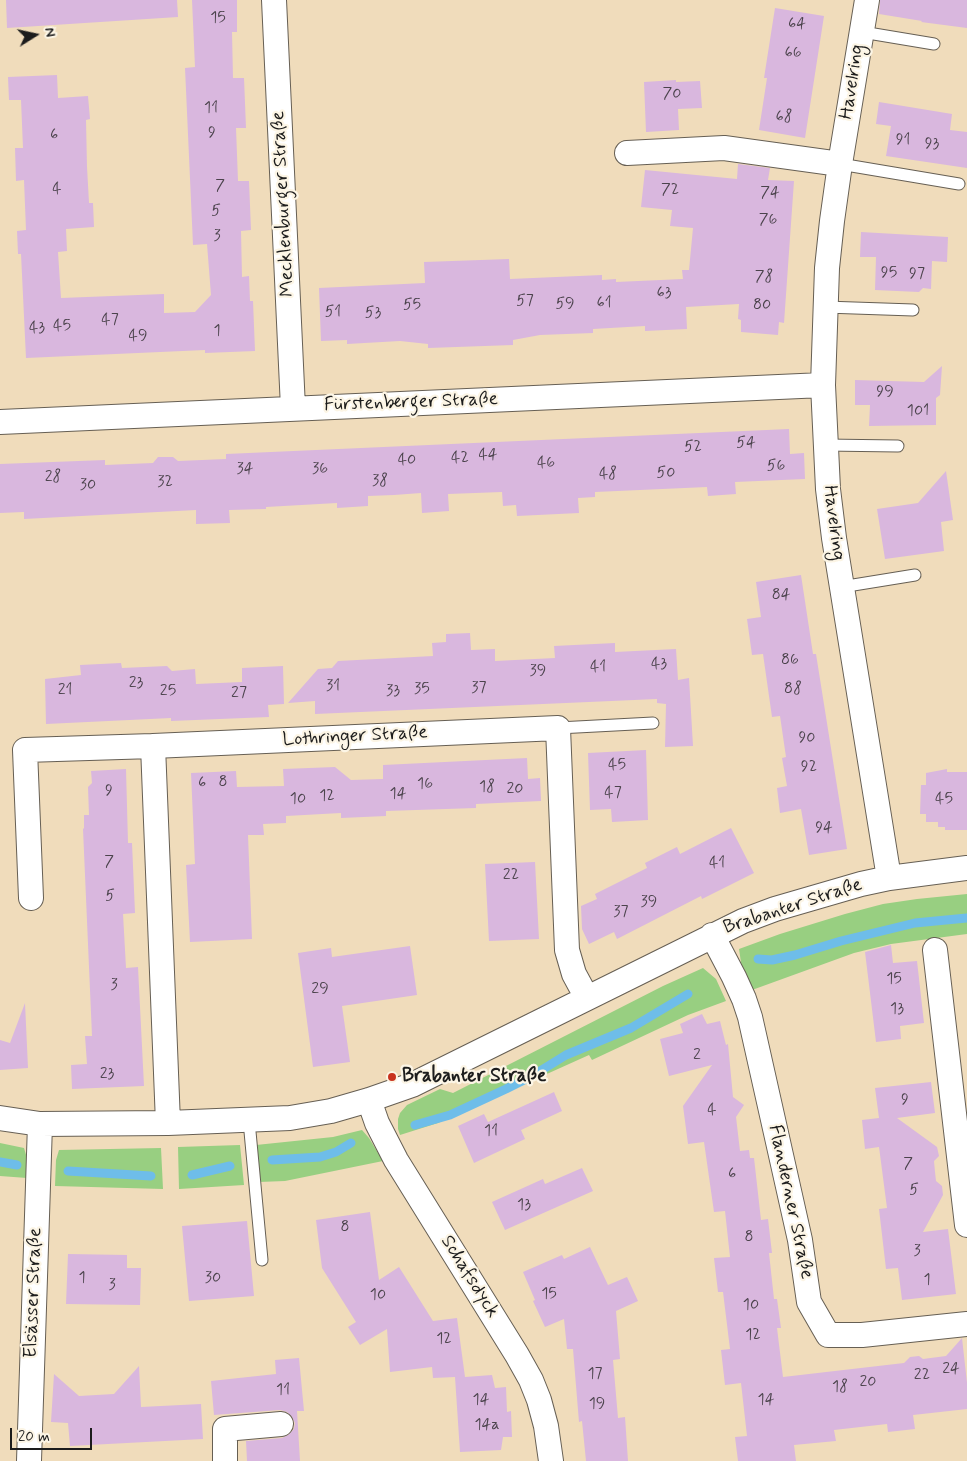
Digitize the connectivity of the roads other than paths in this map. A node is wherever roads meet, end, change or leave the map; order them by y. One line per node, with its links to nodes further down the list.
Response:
1 (274, 0): 11 (street, Mecklenburger Straße)
2 (867, 0): 3 (street, Havelring)
3 (862, 32): 4 (lane); 6 (street, Havelring)
4 (934, 44)
5 (628, 153): 6 (street)
6 (840, 164): 7 (lane); 8 (street, Havelring)
7 (959, 184)
8 (825, 307): 9 (lane); 10 (street, Havelring)
9 (913, 310)
10 (823, 384): 11 (street, Fürstenberger Straße); 13 (street, Havelring)
11 (293, 408): 12 (street, Fürstenberger Straße)
12 (0, 422)
13 (825, 445): 14 (lane); 16 (street, Havelring)
14 (898, 446)
15 (915, 575): 16 (lane)
16 (841, 586): 21 (street, Havelring)
17 (653, 723): 18 (lane, Lothringer Straße)
18 (558, 728): 19 (street, Lothringer Straße); 25 (street)
19 (153, 746): 22 (street, Lothringer Straße); 29 (street)
20 (967, 868): 21 (street, Brabanter Straße)
21 (889, 878): 23 (street, Brabanter Straße)
22 (31, 898)
23 (712, 935): 25 (street, Brabanter Straße); 33 (street, Flanderner Straße)
24 (935, 950): 31 (street)
25 (587, 998): 26 (street, Brabanter Straße)
26 (369, 1100): 28 (street, Brabanter Straße); 37 (street, Schafsdyck)
27 (0, 1118): 30 (street, Brabanter Straße)
28 (249, 1121): 29 (street, Brabanter Straße); 32 (lane)
29 (168, 1123): 30 (street, Brabanter Straße)
30 (40, 1124): 35 (street, Elsässer Straße)
31 (967, 1225)
32 (262, 1260)
33 (967, 1324)
34 (281, 1424): 36 (street)
35 (29, 1461)
36 (224, 1461)
37 (551, 1461)

